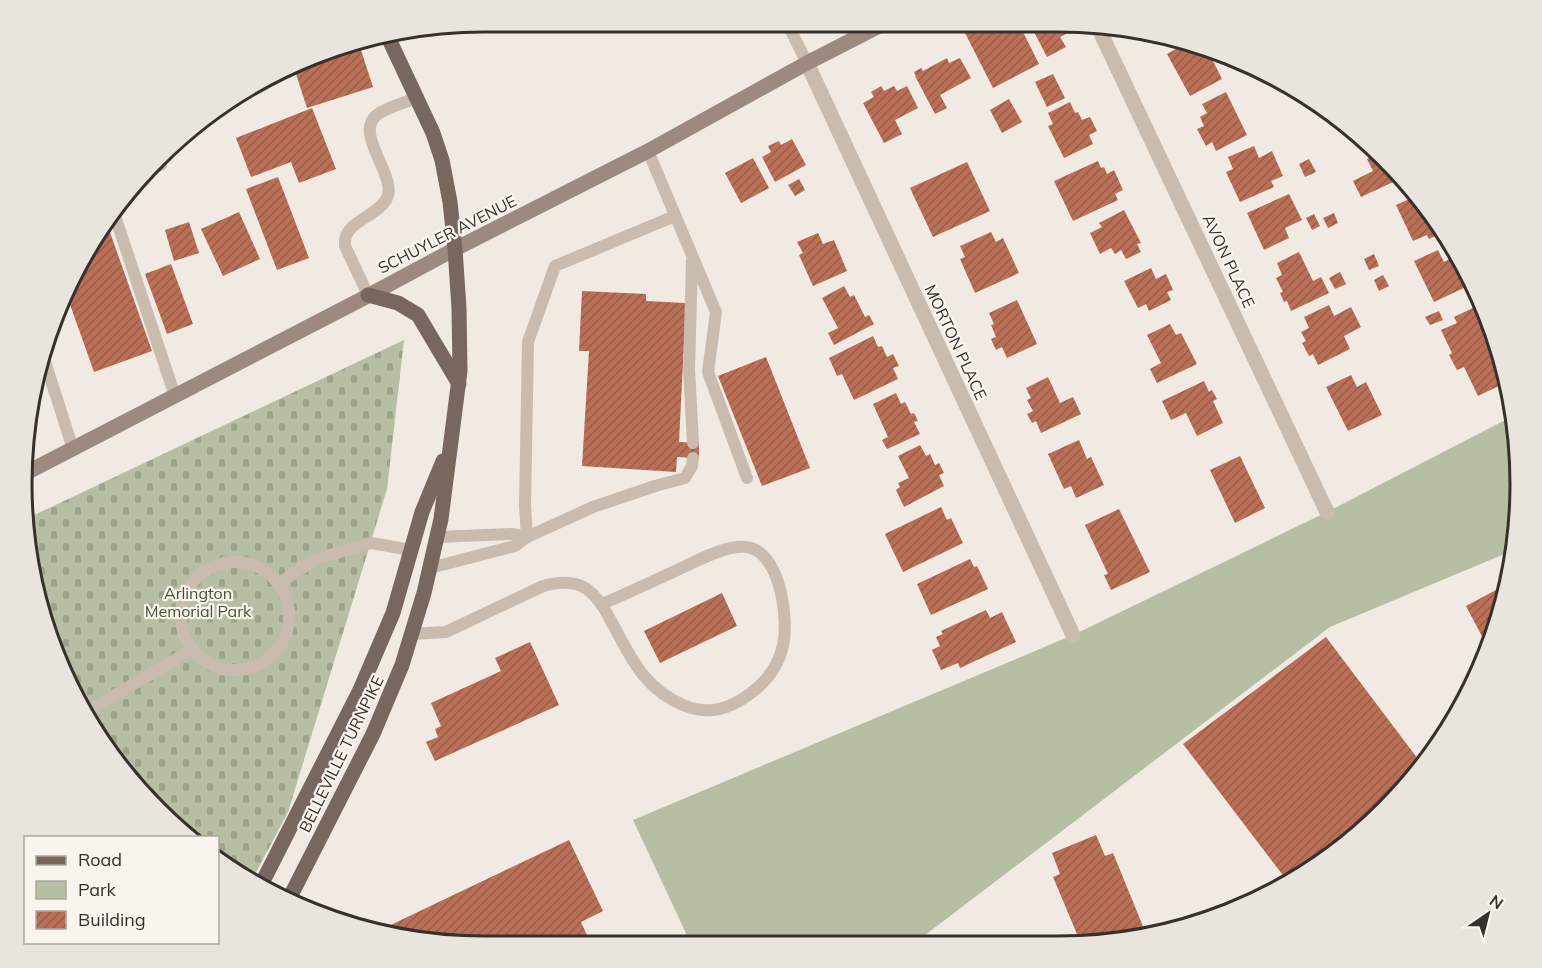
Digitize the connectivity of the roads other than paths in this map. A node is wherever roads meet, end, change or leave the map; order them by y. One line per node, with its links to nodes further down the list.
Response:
1 (792, 32): 5 (lane)
2 (869, 32): 5 (main road, SCHUYLER AVENUE)
3 (1101, 33): 22 (street, AVON PLACE)
4 (390, 41): 6 (main road, BELLEVILLE TURNPIKE)
5 (807, 63): 7 (main road, SCHUYLER AVENUE); 30 (street, MORTON PLACE)
6 (417, 98): 10 (main road, BELLEVILLE TURNPIKE); 12 (lane)
7 (648, 151): 8 (lane); 10 (main road, SCHUYLER AVENUE)
8 (675, 216): 11 (lane); 24 (lane)
9 (117, 221): 15 (lane)
10 (454, 249): 12 (main road, SCHUYLER AVENUE); 14 (main road, BELLEVILLE TURNPIKE)
11 (692, 256): 17 (lane); 21 (lane)
12 (368, 295): 14 (main road); 15 (main road, SCHUYLER AVENUE)
13 (47, 367): 18 (lane)
14 (459, 384): 16 (main road, BELLEVILLE TURNPIKE)
15 (175, 396): 18 (main road, SCHUYLER AVENUE)
16 (451, 442): 23 (main road, BELLEVILLE TURNPIKE); 25 (main road, BELLEVILLE TURNPIKE)
17 (693, 442)
18 (73, 449): 20 (main road, SCHUYLER AVENUE)
19 (693, 458): 24 (lane)
20 (32, 470)
21 (747, 477)
22 (1327, 512)
23 (437, 537): 24 (lane); 26 (main road, BELLEVILLE TURNPIKE)
24 (527, 537): 26 (lane)
25 (411, 550): 27 (lane); 33 (main road, BELLEVILLE TURNPIKE)
26 (430, 568): 29 (main road, BELLEVILLE TURNPIKE)
27 (278, 584): 31 (lane); 31 (lane)
28 (602, 604): 28 (lane); 29 (lane)
29 (412, 634): 34 (main road, BELLEVILLE TURNPIKE)
30 (1073, 636)
31 (192, 650): 32 (lane)
32 (91, 709)
33 (264, 879)
34 (292, 893)

